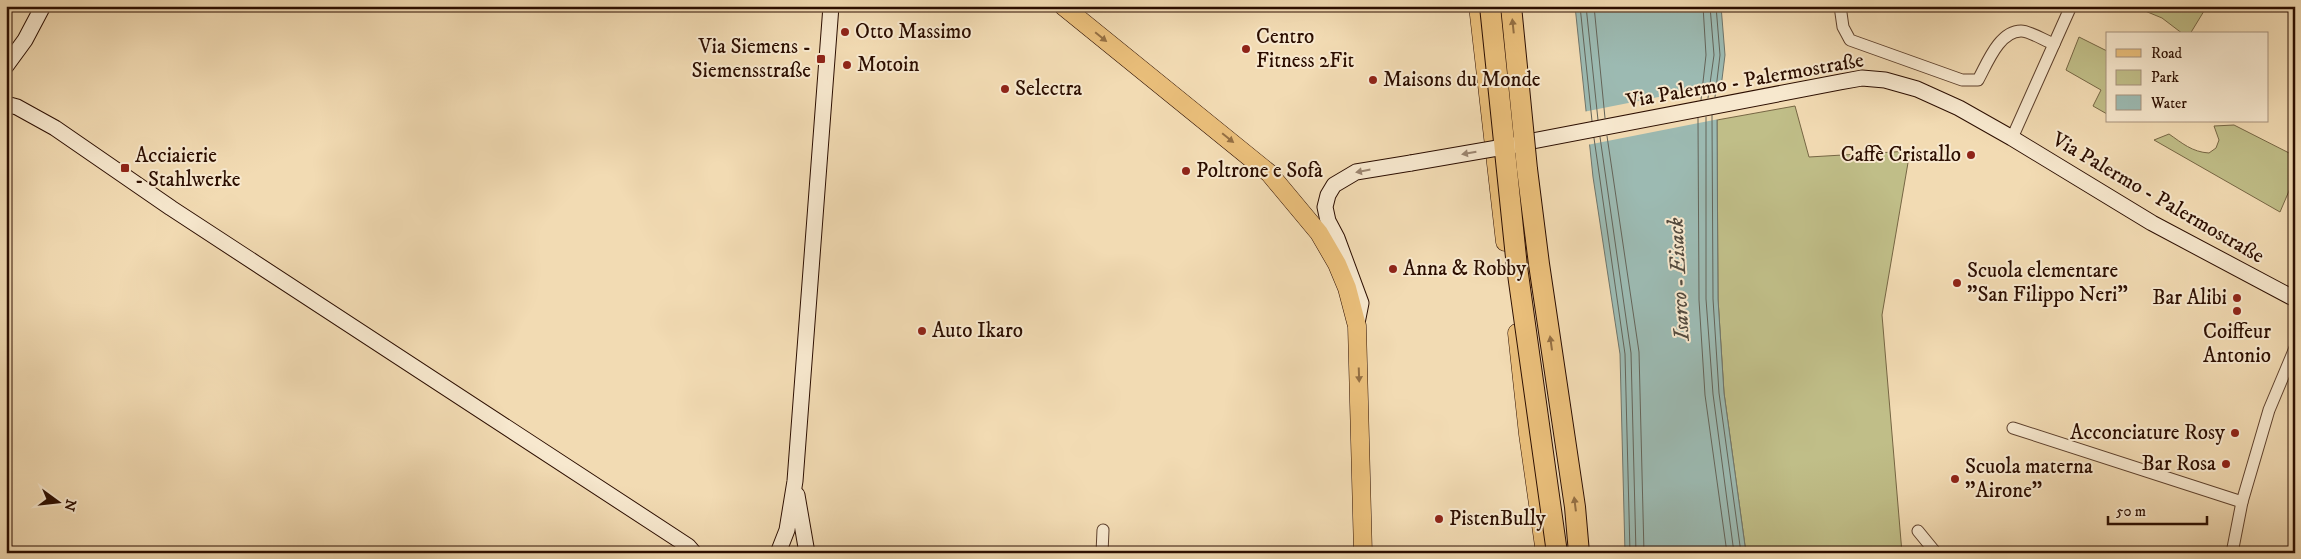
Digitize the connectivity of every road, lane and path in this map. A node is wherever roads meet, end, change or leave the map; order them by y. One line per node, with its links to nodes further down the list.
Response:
1 (43, 6): 9 (main road)
2 (831, 6): 18 (main road)
3 (1063, 6): 15 (main road, one-way to 15)
4 (1511, 6): 30 (highway, one-way to 4, bridge)
5 (1840, 6): 8 (street)
6 (2071, 6): 8 (street)
7 (1482, 8): 12 (main road); 14 (main road); 29 (highway, bridge)
8 (2054, 44): 11 (street)
9 (6, 66)
10 (6, 104): 22 (main road)
11 (2012, 138): 12 (main road, Via Palermo - Palermostraße); 13 (main road, Via Palermo - Palermostraße)
12 (1517, 147): 14 (main road); 15 (main road, Via Palermo - Palermostraße, one-way to 15, bridge)
13 (2295, 299)
14 (1516, 321): 28 (main road)
15 (1357, 326): 27 (main road, one-way to 27)
16 (2295, 348): 19 (street)
17 (2013, 428): 19 (street)
18 (795, 481): 24 (main road); 25 (main road)
19 (2242, 502): 32 (street)
20 (1104, 530): 26 (street)
21 (1918, 531): 31 (street)
22 (691, 550): 23 (main road)
23 (704, 553)
24 (778, 553)
25 (808, 553)
26 (1102, 553)
27 (1363, 553)
28 (1545, 553)
29 (1557, 553)
30 (1579, 553)
31 (1936, 553)
32 (2232, 553)

